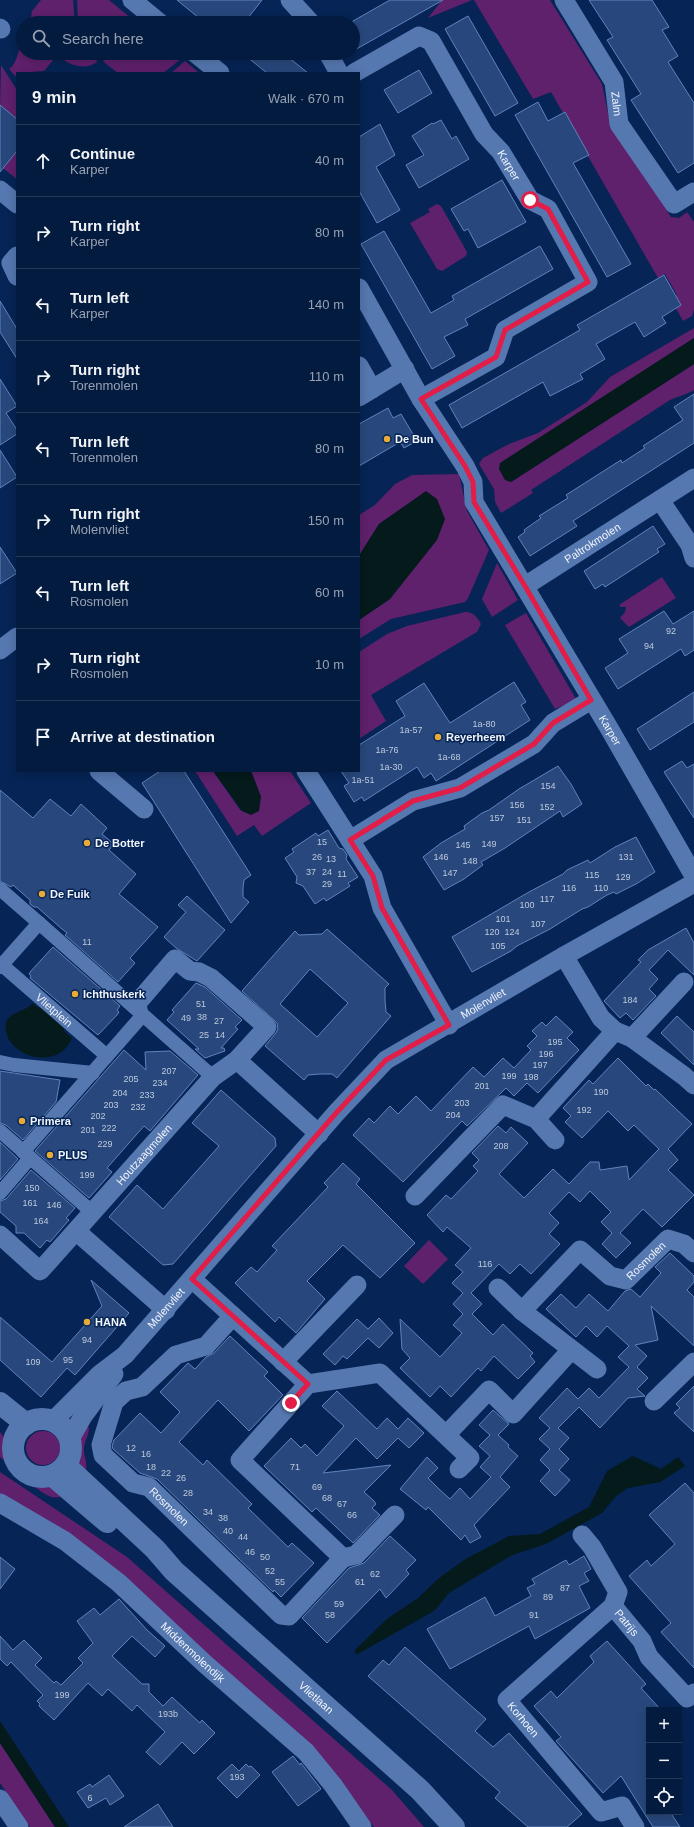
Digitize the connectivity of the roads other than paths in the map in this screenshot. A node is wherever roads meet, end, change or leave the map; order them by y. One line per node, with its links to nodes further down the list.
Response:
1 (132, 0): 4 (street)
2 (290, 0): 5 (street)
3 (564, 0): 12 (street, Zalm)
4 (151, 16)
5 (305, 16)
6 (204, 60): 8 (street)
7 (332, 60): 9 (street)
8 (219, 72)
9 (338, 72)
10 (356, 72): 18 (street, Karper)
11 (0, 190): 13 (street)
12 (694, 192)
13 (16, 203)
14 (360, 290): 15 (street, Karper)
15 (405, 369): 17 (street); 18 (street, Karper)
16 (360, 370): 17 (street)
17 (366, 393)
18 (421, 399): 22 (street, Karper)
19 (694, 478): 20 (street, Paltrokmolen)
20 (660, 500): 21 (street); 22 (street, Paltrokmolen)
21 (694, 558)
22 (525, 586): 23 (street, Karper)
23 (591, 700): 27 (street); 28 (street, Karper)
24 (100, 772): 26 (street)
25 (307, 772): 27 (street)
26 (144, 809)
27 (350, 840): 36 (street)
28 (694, 876)
29 (694, 883): 32 (street, Molenvliet)
30 (0, 889): 31 (street)
31 (38, 923): 33 (street, Vlietplein); 35 (street)
32 (564, 956): 36 (street, Molenvliet); 37 (street)
33 (1, 966): 38 (street, Vlietplein)
34 (684, 982): 37 (street)
35 (140, 1008): 38 (street); 39 (street, Houtzaagmolen); 42 (street)
36 (449, 1025): 46 (street, Molenvliet)
37 (624, 1035): 43 (street); 44 (street)
38 (107, 1056): 41 (street)
39 (237, 1060): 42 (street, Houtzaagmolen); 46 (street)
40 (0, 1062): 41 (street)
41 (93, 1073): 48 (street)
42 (213, 1077): 51 (street, Houtzaagmolen)
43 (694, 1085)
44 (536, 1119): 47 (street); 50 (street)
45 (0, 1131): 48 (street)
46 (319, 1134): 55 (street, Molenvliet)
47 (555, 1140)
48 (27, 1155): 49 (street); 51 (street)
49 (0, 1193)
50 (415, 1196)
51 (92, 1212): 52 (street, Houtzaagmolen)
52 (76, 1232): 53 (street, Houtzaagmolen); 58 (street)
53 (0, 1234)
54 (691, 1244): 59 (street, Rosmolen)
55 (192, 1279): 58 (street, Molenvliet); 60 (street)
56 (357, 1285): 63 (street)
57 (498, 1288): 59 (street)
58 (166, 1310): 62 (street, Molenvliet)
59 (522, 1311): 61 (street)
60 (233, 1316): 63 (street); 78 (street, Rosmolen)
61 (571, 1350): 65 (street); 71 (street)
62 (125, 1355): 69 (street, Molenvliet); 72 (street, Molenvliet)
63 (283, 1362): 66 (street)
64 (694, 1362): 68 (street)
65 (597, 1369)
66 (308, 1384): 71 (street); 78 (street)
67 (0, 1402): 70 (street)
68 (654, 1402)
69 (53, 1421): 70 (street); 72 (street)
70 (13, 1430): 74 (street)
71 (446, 1435): 73 (street)
72 (70, 1439): 74 (street)
73 (459, 1469)
74 (60, 1471): 84 (street, Vlietlaan)
75 (0, 1503): 83 (street, Middenmolendijk)
76 (395, 1515): 78 (street, Rosmolen)
77 (582, 1535): 79 (street, Patrijs)
78 (343, 1558)
79 (613, 1606): 80 (street, Patrijs); 85 (street, Korhoen)
80 (694, 1693)
81 (0, 1798): 82 (street)
82 (19, 1827)
83 (362, 1827)
84 (454, 1827)
85 (635, 1827)

